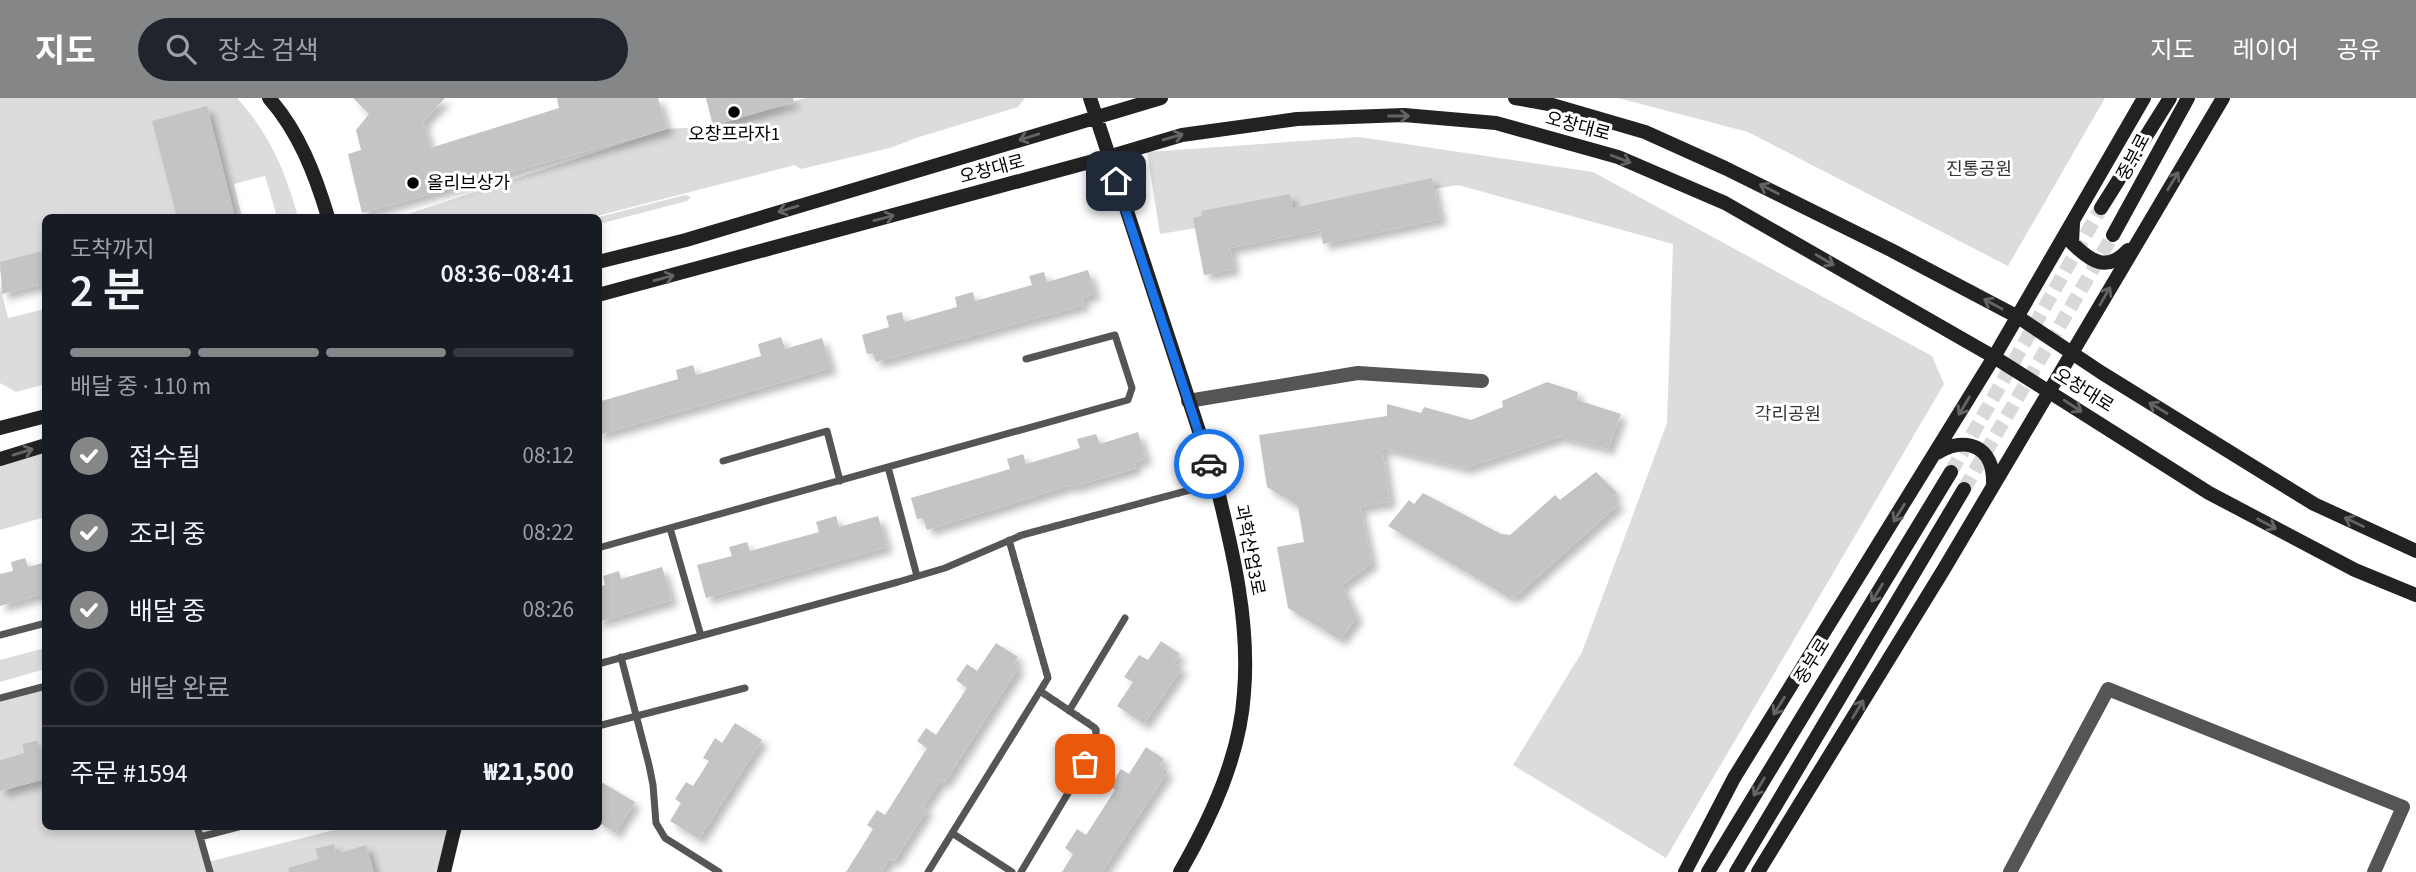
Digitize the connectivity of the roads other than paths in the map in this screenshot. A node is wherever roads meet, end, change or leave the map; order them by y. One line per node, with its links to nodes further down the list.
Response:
1 (270, 98): 12 (main road)
2 (1090, 98): 9 (main road, 과학산업3로)
3 (1161, 98): 9 (main road, 오창대로)
4 (1515, 98): 18 (main road, 오창대로, one-way to 4)
5 (2144, 98): 13 (main road)
6 (2170, 98): 11 (main road, 중부로)
7 (2188, 98): 14 (main road, 중부로)
8 (2223, 98): 15 (main road, one-way to 8)
9 (1095, 118): 10 (main road, 과학산업3로); 16 (main road, 오창대로, one-way to 16)
10 (1108, 157): 17 (main road, 오창대로, one-way to 10); 20 (main road, 오창대로, one-way to 20); 24 (main road, 과학산업3로)
11 (2101, 208)
12 (327, 214)
13 (2075, 215): 15 (main road); 18 (main road)
14 (2113, 235)
15 (2138, 240): 19 (main road, one-way to 15)
16 (602, 261)
17 (602, 294)
18 (2018, 317): 19 (main road, 오창대로); 20 (main road)
19 (2072, 352): 23 (main road); 40 (main road, 오창대로, one-way to 19)
20 (1994, 357): 23 (main road, 오창대로); 28 (main road, one-way to 28)
21 (1026, 359): 31 (lane)
22 (1482, 381): 24 (street)
23 (2050, 390): 35 (main road); 42 (main road, 오창대로, one-way to 42)
24 (1188, 401): 34 (main road, 과학산업3로)
25 (42, 417): 26 (main road)
26 (0, 428)
27 (42, 446): 29 (main road, one-way to 27)
28 (1935, 455): 35 (main road); 68 (main road, one-way to 68)
29 (0, 459)
30 (723, 461): 33 (lane)
31 (888, 467): 33 (lane); 41 (lane)
32 (1951, 472): 69 (main road, 중부로, one-way to 69)
33 (840, 481): 37 (lane)
34 (1216, 483): 38 (lane); 67 (main road, 과학산업3로)
35 (1993, 485): 71 (main road, one-way to 35)
36 (1964, 489): 70 (main road)
37 (670, 528): 39 (lane); 46 (lane)
38 (1009, 540): 41 (lane); 51 (lane)
39 (602, 547)
40 (2416, 551)
41 (917, 576): 46 (lane)
42 (2416, 595)
43 (1125, 618): 53 (lane)
44 (42, 624): 45 (lane)
45 (0, 635)
46 (701, 636): 47 (lane)
47 (621, 657): 48 (lane); 54 (lane)
48 (602, 663)
49 (42, 687): 52 (lane)
50 (745, 688): 54 (lane)
51 (1040, 691): 53 (lane); 59 (lane)
52 (0, 698)
53 (1069, 710): 66 (lane)
54 (636, 716): 55 (lane); 63 (lane)
55 (602, 725)
56 (198, 830): 60 (lane)
57 (227, 830): 60 (lane)
58 (454, 830): 62 (main road)
59 (952, 833): 64 (lane); 65 (lane)
60 (200, 837): 61 (lane)
61 (210, 872)
62 (444, 872)
63 (719, 872)
64 (928, 872)
65 (1012, 872)
66 (1021, 872)
67 (1180, 872)
68 (1685, 872)
69 (1708, 872)
70 (1736, 872)
71 (1758, 872)
72 (2010, 872): 73 (street)
73 (2374, 872)

